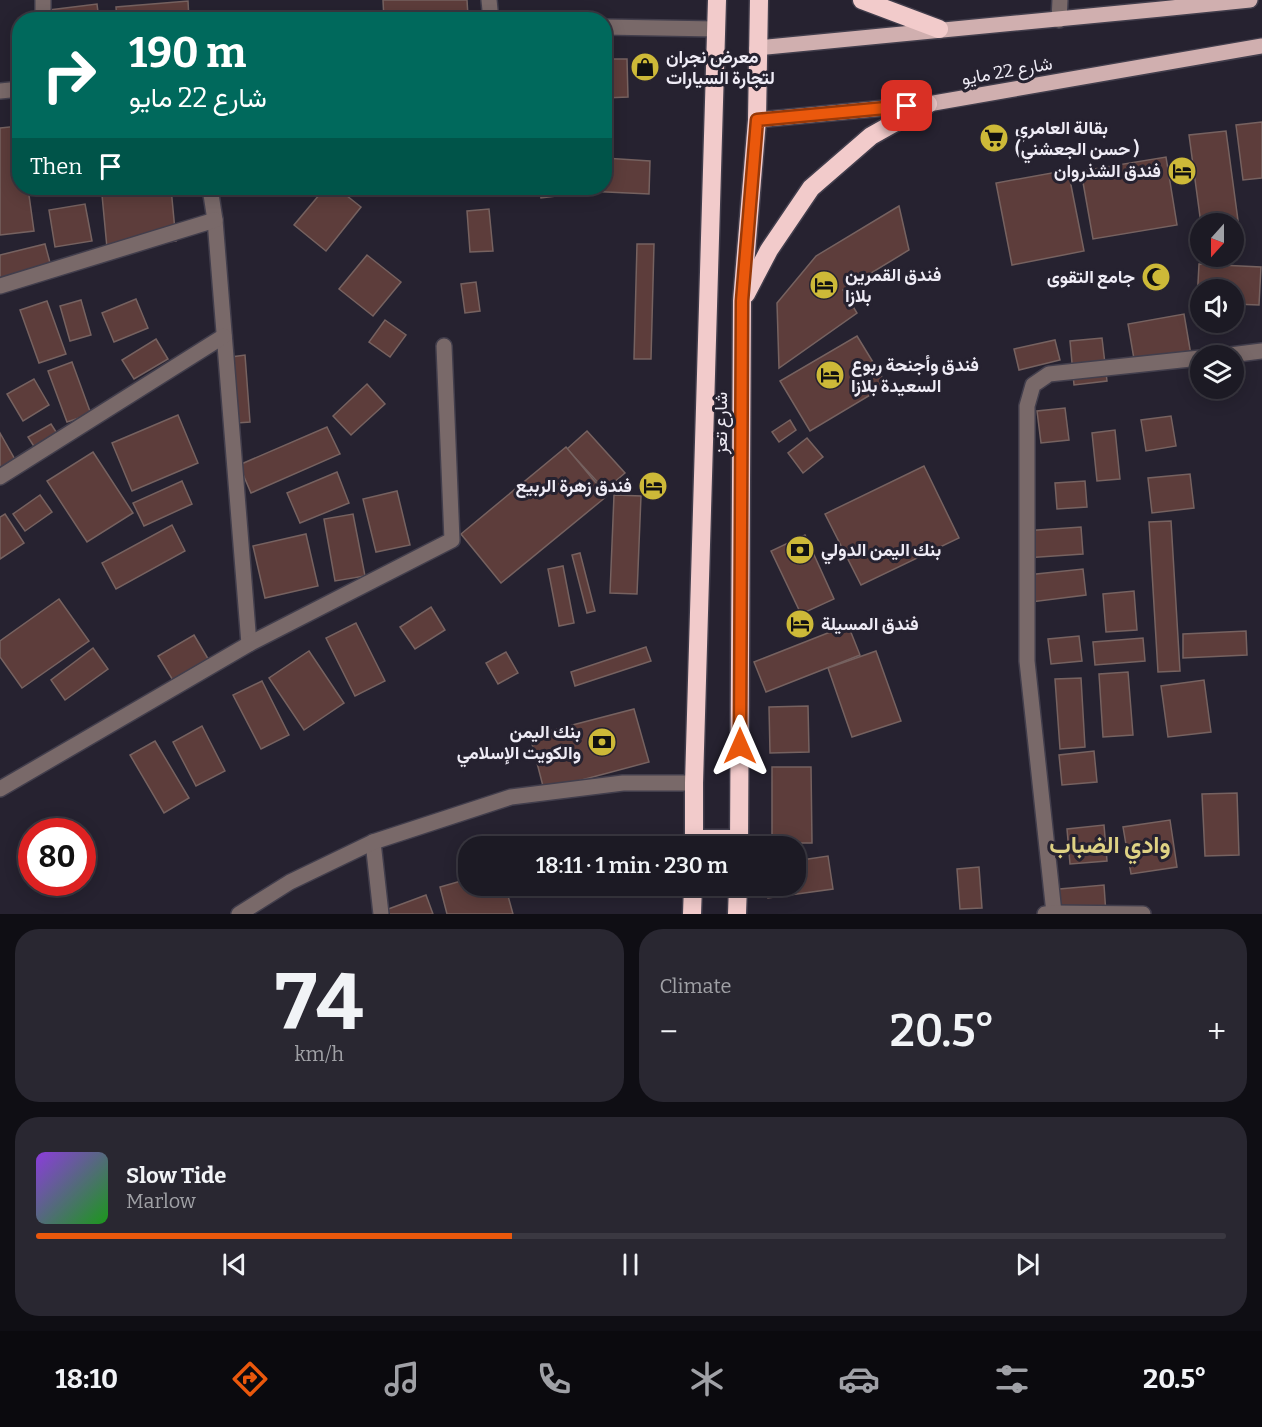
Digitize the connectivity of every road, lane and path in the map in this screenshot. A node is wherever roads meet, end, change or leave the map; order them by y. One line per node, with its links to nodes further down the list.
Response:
1 (717, 0): 8 (highway, شارع تعز)
2 (759, 0): 11 (highway, شارع تعز)
3 (862, 0): 9 (highway)
4 (1060, 0): 6 (street)
5 (1250, 0): 6 (main road)
6 (1059, 20): 9 (main road)
7 (612, 27): 8 (street)
8 (716, 29): 25 (highway, شارع تعز)
9 (939, 29): 11 (main road)
10 (1262, 46): 12 (main road, شارع 22 مايو)
11 (757, 48): 13 (highway, شارع تعز)
12 (928, 104): 13 (main road, شارع 22 مايو); 17 (highway)
13 (757, 120): 17 (highway, شارع تعز)
14 (211, 195): 15 (street)
15 (215, 220): 16 (street); 18 (street)
16 (0, 286)
17 (742, 301): 28 (highway, شارع تعز)
18 (224, 336): 23 (street); 24 (street)
19 (444, 346): 24 (street)
20 (1262, 351): 21 (street)
21 (1244, 353)
22 (1190, 359): 32 (street)
23 (0, 477)
24 (249, 644): 26 (street)
25 (694, 783): 27 (highway, شارع تعز); 29 (street)
26 (0, 789)
27 (695, 836)
28 (740, 836)
29 (373, 842): 33 (street); 34 (street)
30 (693, 896): 35 (highway)
31 (738, 896): 36 (highway)
32 (1049, 913): 37 (street)
33 (239, 914)
34 (381, 914)
35 (692, 914)
36 (737, 914)
37 (1143, 914)

